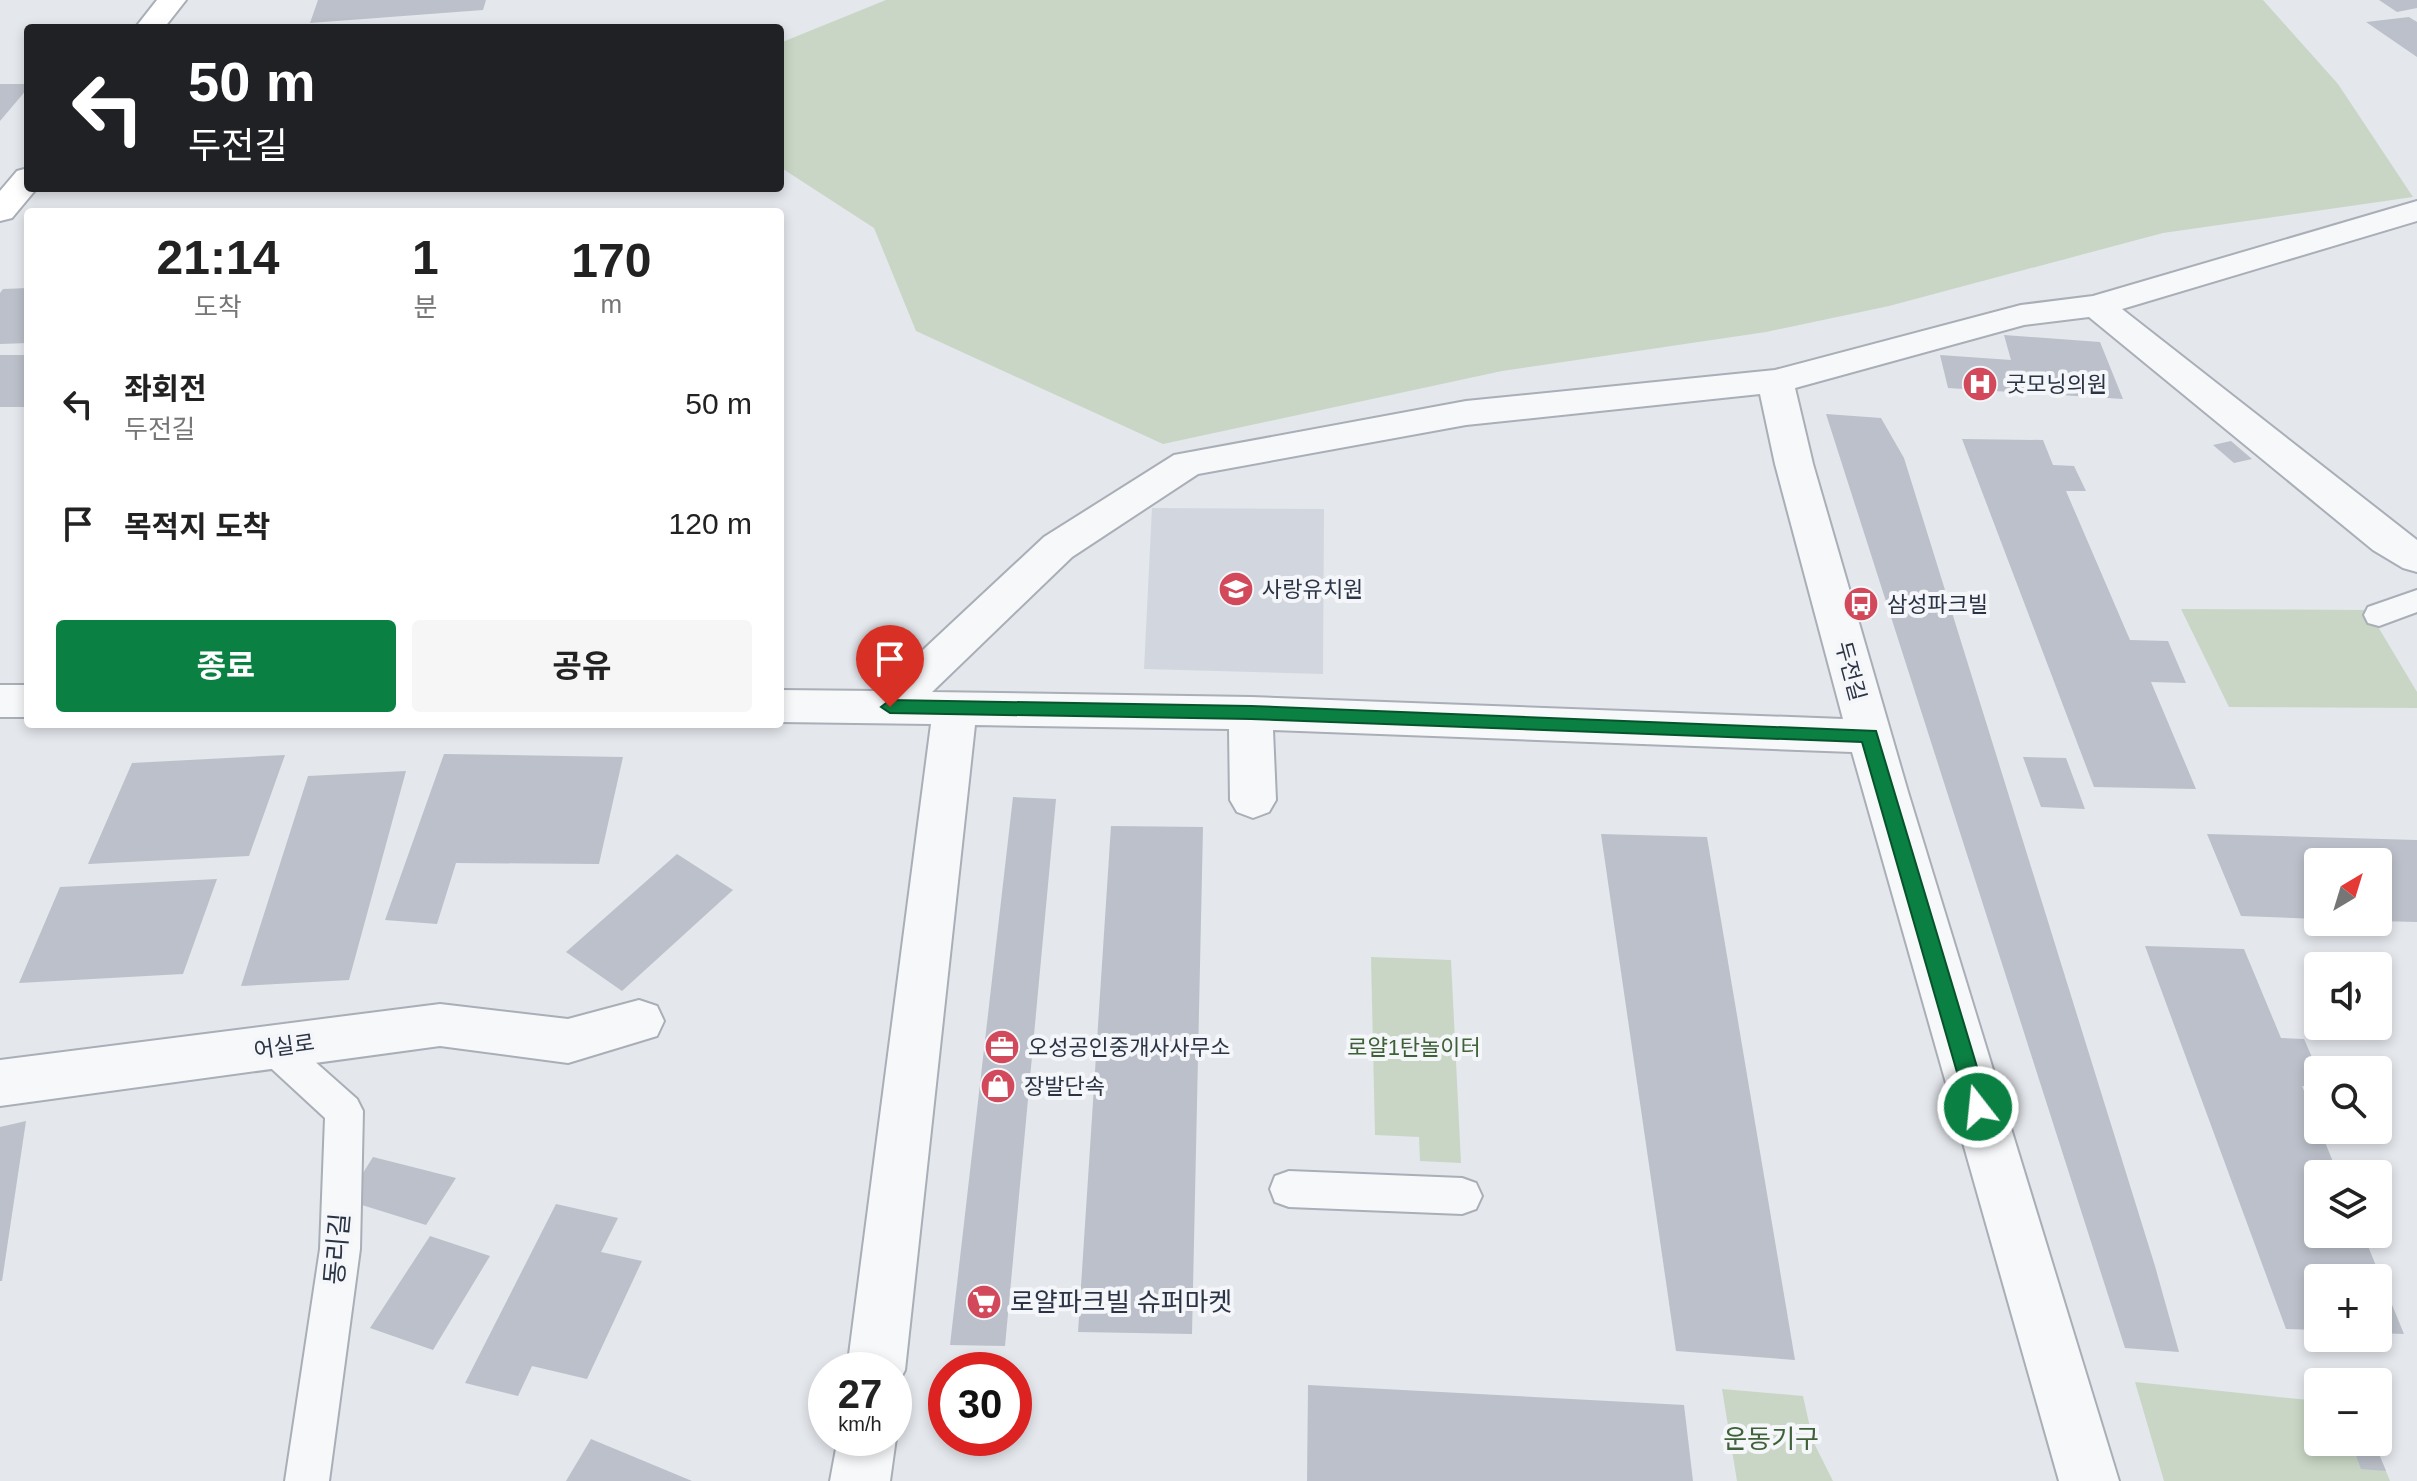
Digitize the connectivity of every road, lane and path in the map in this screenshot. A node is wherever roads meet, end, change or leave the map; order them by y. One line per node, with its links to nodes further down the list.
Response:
1 (172, 0): 2 (main road)
2 (152, 24)
3 (24, 183): 4 (main road)
4 (0, 211)
5 (2417, 211): 6 (street)
6 (2096, 306): 7 (street); 8 (street)
7 (1775, 381): 14 (street); 17 (street, 두전길)
8 (2417, 558)
9 (2417, 600): 10 (lane)
10 (2379, 615)
11 (0, 701): 12 (street)
12 (24, 701)
13 (784, 706): 14 (street, 두전길)
14 (890, 707): 15 (street, 두전길)
15 (955, 709): 16 (street, 두전길); 24 (street)
16 (1251, 713): 17 (street, 두전길); 18 (street)
17 (1869, 736): 28 (street)
18 (1253, 800)
19 (639, 1021): 20 (street, 어실로)
20 (273, 1047): 21 (street, 어실로); 26 (lane, 동리길)
21 (0, 1083)
22 (1289, 1189): 23 (lane)
23 (1462, 1196)
24 (878, 1352)
25 (864, 1456): 27 (street)
26 (307, 1481)
27 (860, 1481)
28 (2089, 1481)

